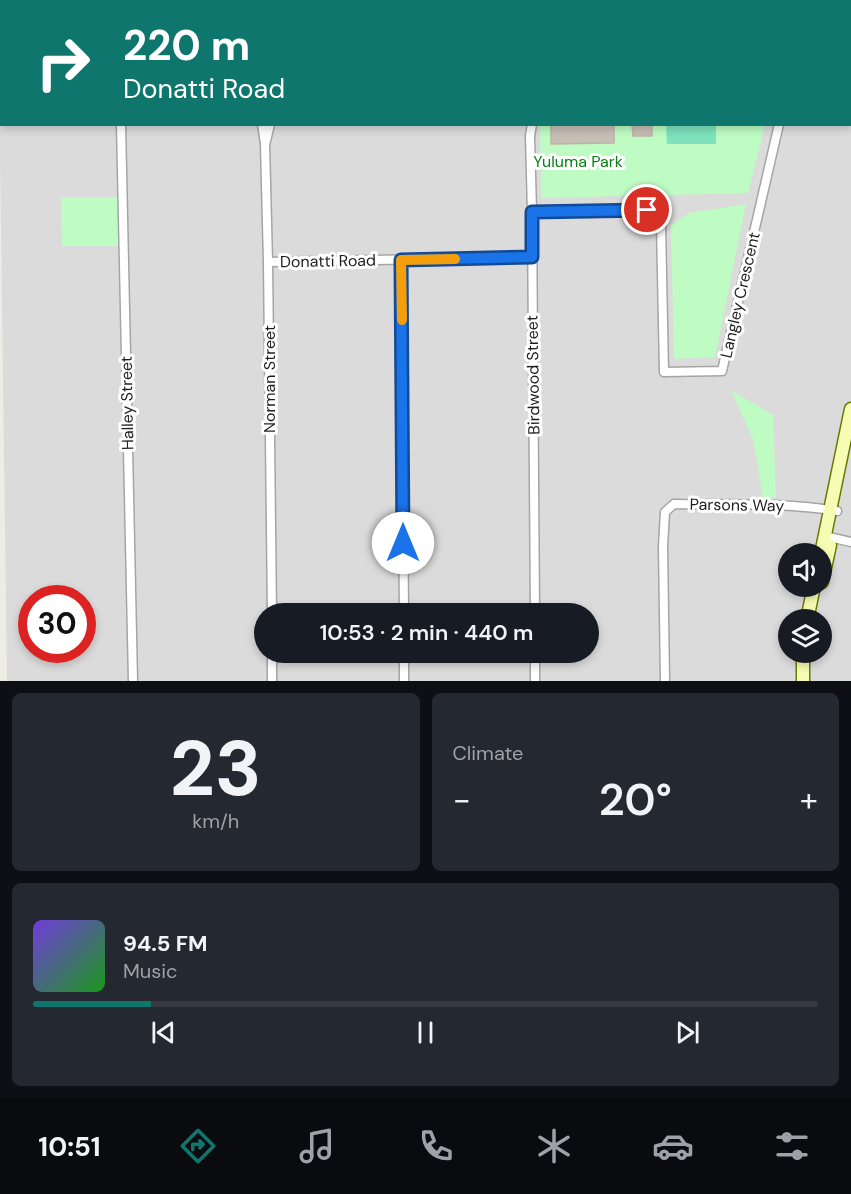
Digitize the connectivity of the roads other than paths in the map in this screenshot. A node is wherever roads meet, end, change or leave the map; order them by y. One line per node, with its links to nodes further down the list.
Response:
1 (122, 126): 28 (street, Halley Street)
2 (262, 126): 8 (street, Norman Street)
3 (270, 126): 8 (street, Norman Street)
4 (527, 126): 7 (street, Birdwood Street)
5 (532, 126): 7 (street, Birdwood Street)
6 (779, 126): 9 (street, Langley Crescent)
7 (530, 136): 9 (street, Birdwood Street)
8 (265, 144): 12 (street, Norman Street)
9 (532, 212): 10 (street, Birdwood Street)
10 (532, 257): 11 (street, Donatti Road); 22 (street, Birdwood Street)
11 (401, 260): 12 (street, Donatti Road); 21 (street)
12 (268, 262): 20 (street, Norman Street)
13 (851, 409): 15 (main road)
14 (851, 444): 15 (main road)
15 (833, 510): 16 (main road); 32 (street, Parsons Way)
16 (828, 537): 17 (street); 18 (main road); 19 (main road)
17 (851, 542)
18 (826, 543)
19 (827, 543)
20 (272, 603)
21 (404, 603)
22 (535, 603)
23 (272, 663): 29 (street)
24 (404, 663): 30 (street)
25 (535, 663): 31 (street)
26 (803, 663): 33 (main road)
27 (810, 663): 34 (main road)
28 (133, 681)
29 (272, 681)
30 (404, 681)
31 (535, 681)
32 (665, 681)
33 (803, 681)
34 (810, 681)

